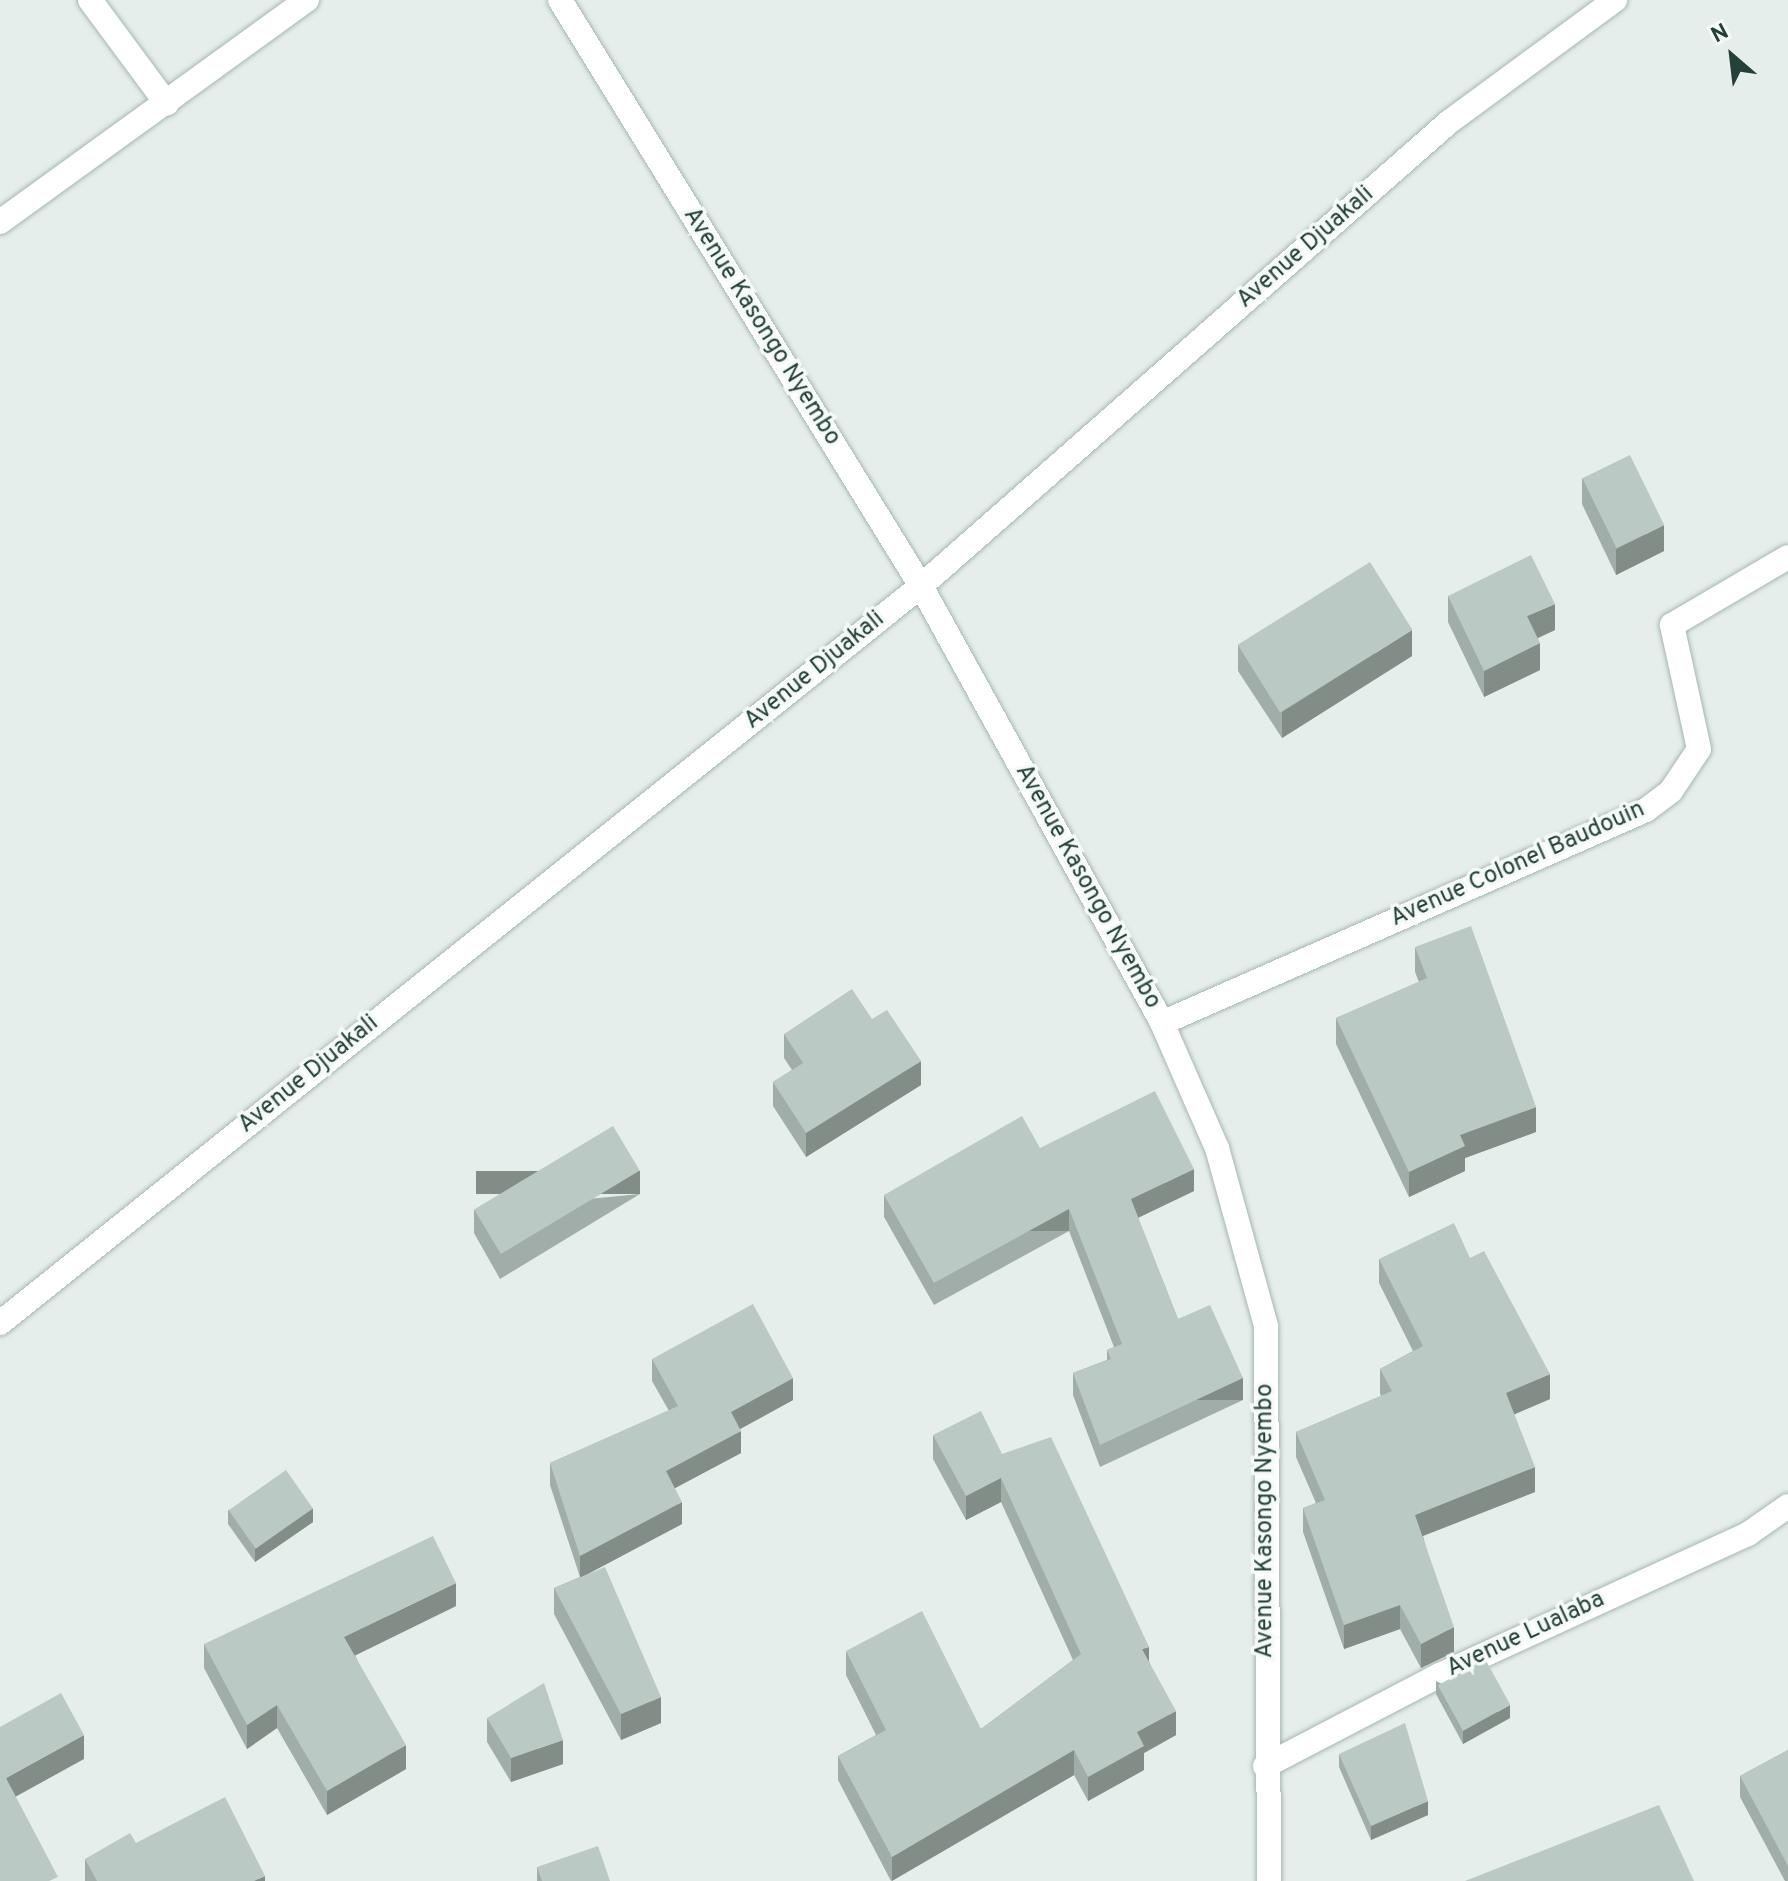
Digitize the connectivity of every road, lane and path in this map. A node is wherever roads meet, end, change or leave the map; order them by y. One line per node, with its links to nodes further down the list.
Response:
1 (90, 0): 5 (street)
2 (307, 0): 5 (street)
3 (560, 0): 8 (street, Avenue Kasongo Nyembo)
4 (1615, 0): 8 (street, Avenue Djuakali)
5 (167, 104): 6 (street)
6 (0, 222)
7 (1788, 557): 9 (street, Avenue Colonel Baudouin)
8 (921, 586): 9 (street, Avenue Kasongo Nyembo); 10 (street, Avenue Djuakali)
9 (1162, 1023): 12 (street, Avenue Kasongo Nyembo)
10 (0, 1323)
11 (1788, 1506): 12 (street, Avenue Lualaba)
12 (1265, 1766): 13 (street, Avenue Kasongo Nyembo)
13 (1269, 1881)

